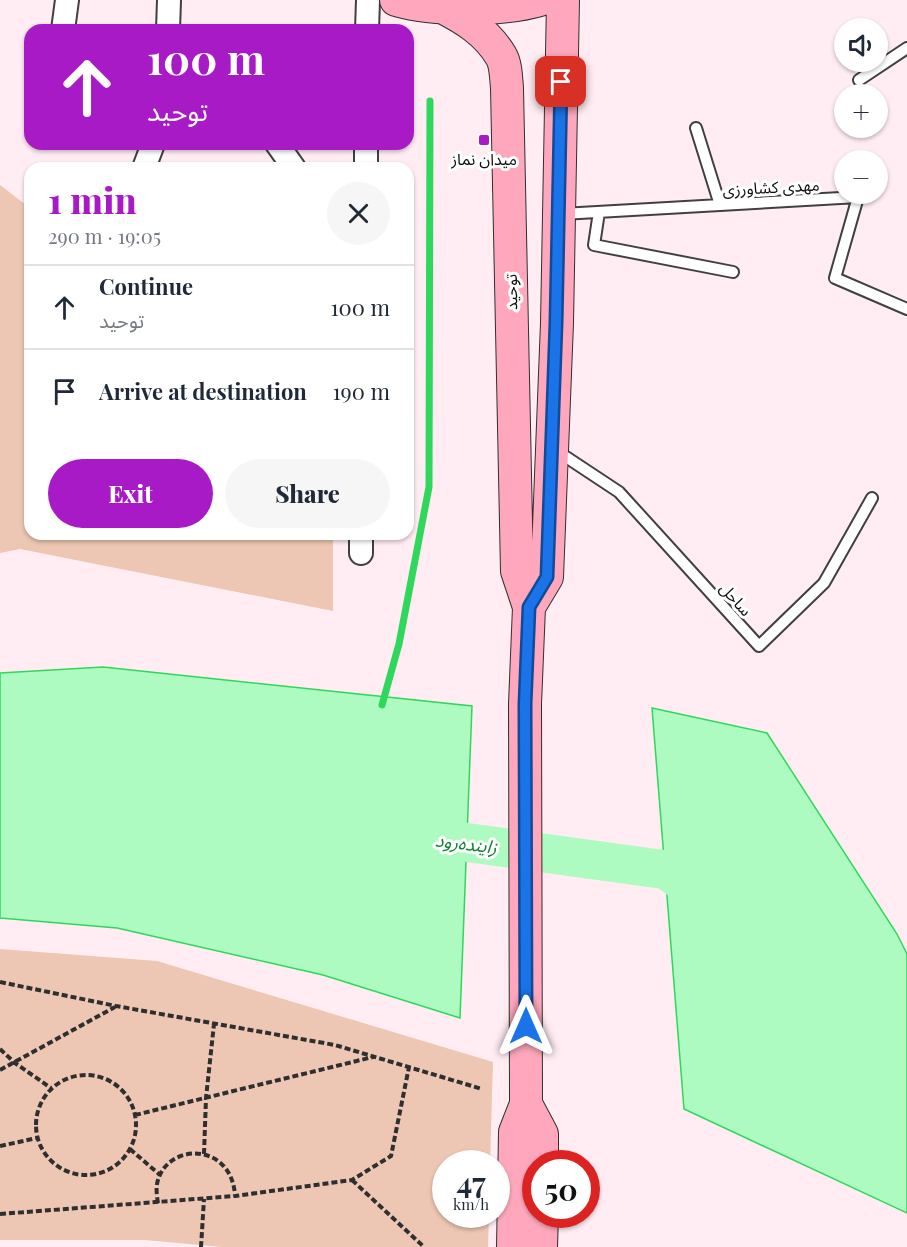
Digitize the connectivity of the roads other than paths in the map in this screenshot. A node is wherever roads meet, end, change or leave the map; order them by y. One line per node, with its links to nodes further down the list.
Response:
1 (67, 0): 8 (street)
2 (169, 0): 9 (street)
3 (368, 0): 10 (street)
4 (396, 0): 7 (main road)
5 (540, 0): 7 (main road)
6 (563, 0): 16 (main road, توحید)
7 (440, 6): 21 (main road, توحید)
8 (64, 24)
9 (168, 24)
10 (367, 24)
11 (907, 48): 12 (lane)
12 (859, 80)
13 (696, 128): 14 (lane)
14 (720, 205): 15 (lane, مهدی کشاورزی); 18 (lane, مهدی کشاورزی)
15 (599, 212): 16 (lane, مهدی کشاورزی); 17 (lane)
16 (559, 214): 19 (main road, توحید)
17 (733, 272)
18 (907, 309)
19 (552, 448): 20 (lane, ساحل); 21 (main road, توحید)
20 (872, 498)
21 (529, 607): 22 (main road, توحید)
22 (526, 1104): 23 (main road); 25 (main road)
23 (542, 1150)
24 (542, 1228): 26 (main road)
25 (513, 1247)
26 (542, 1247)

